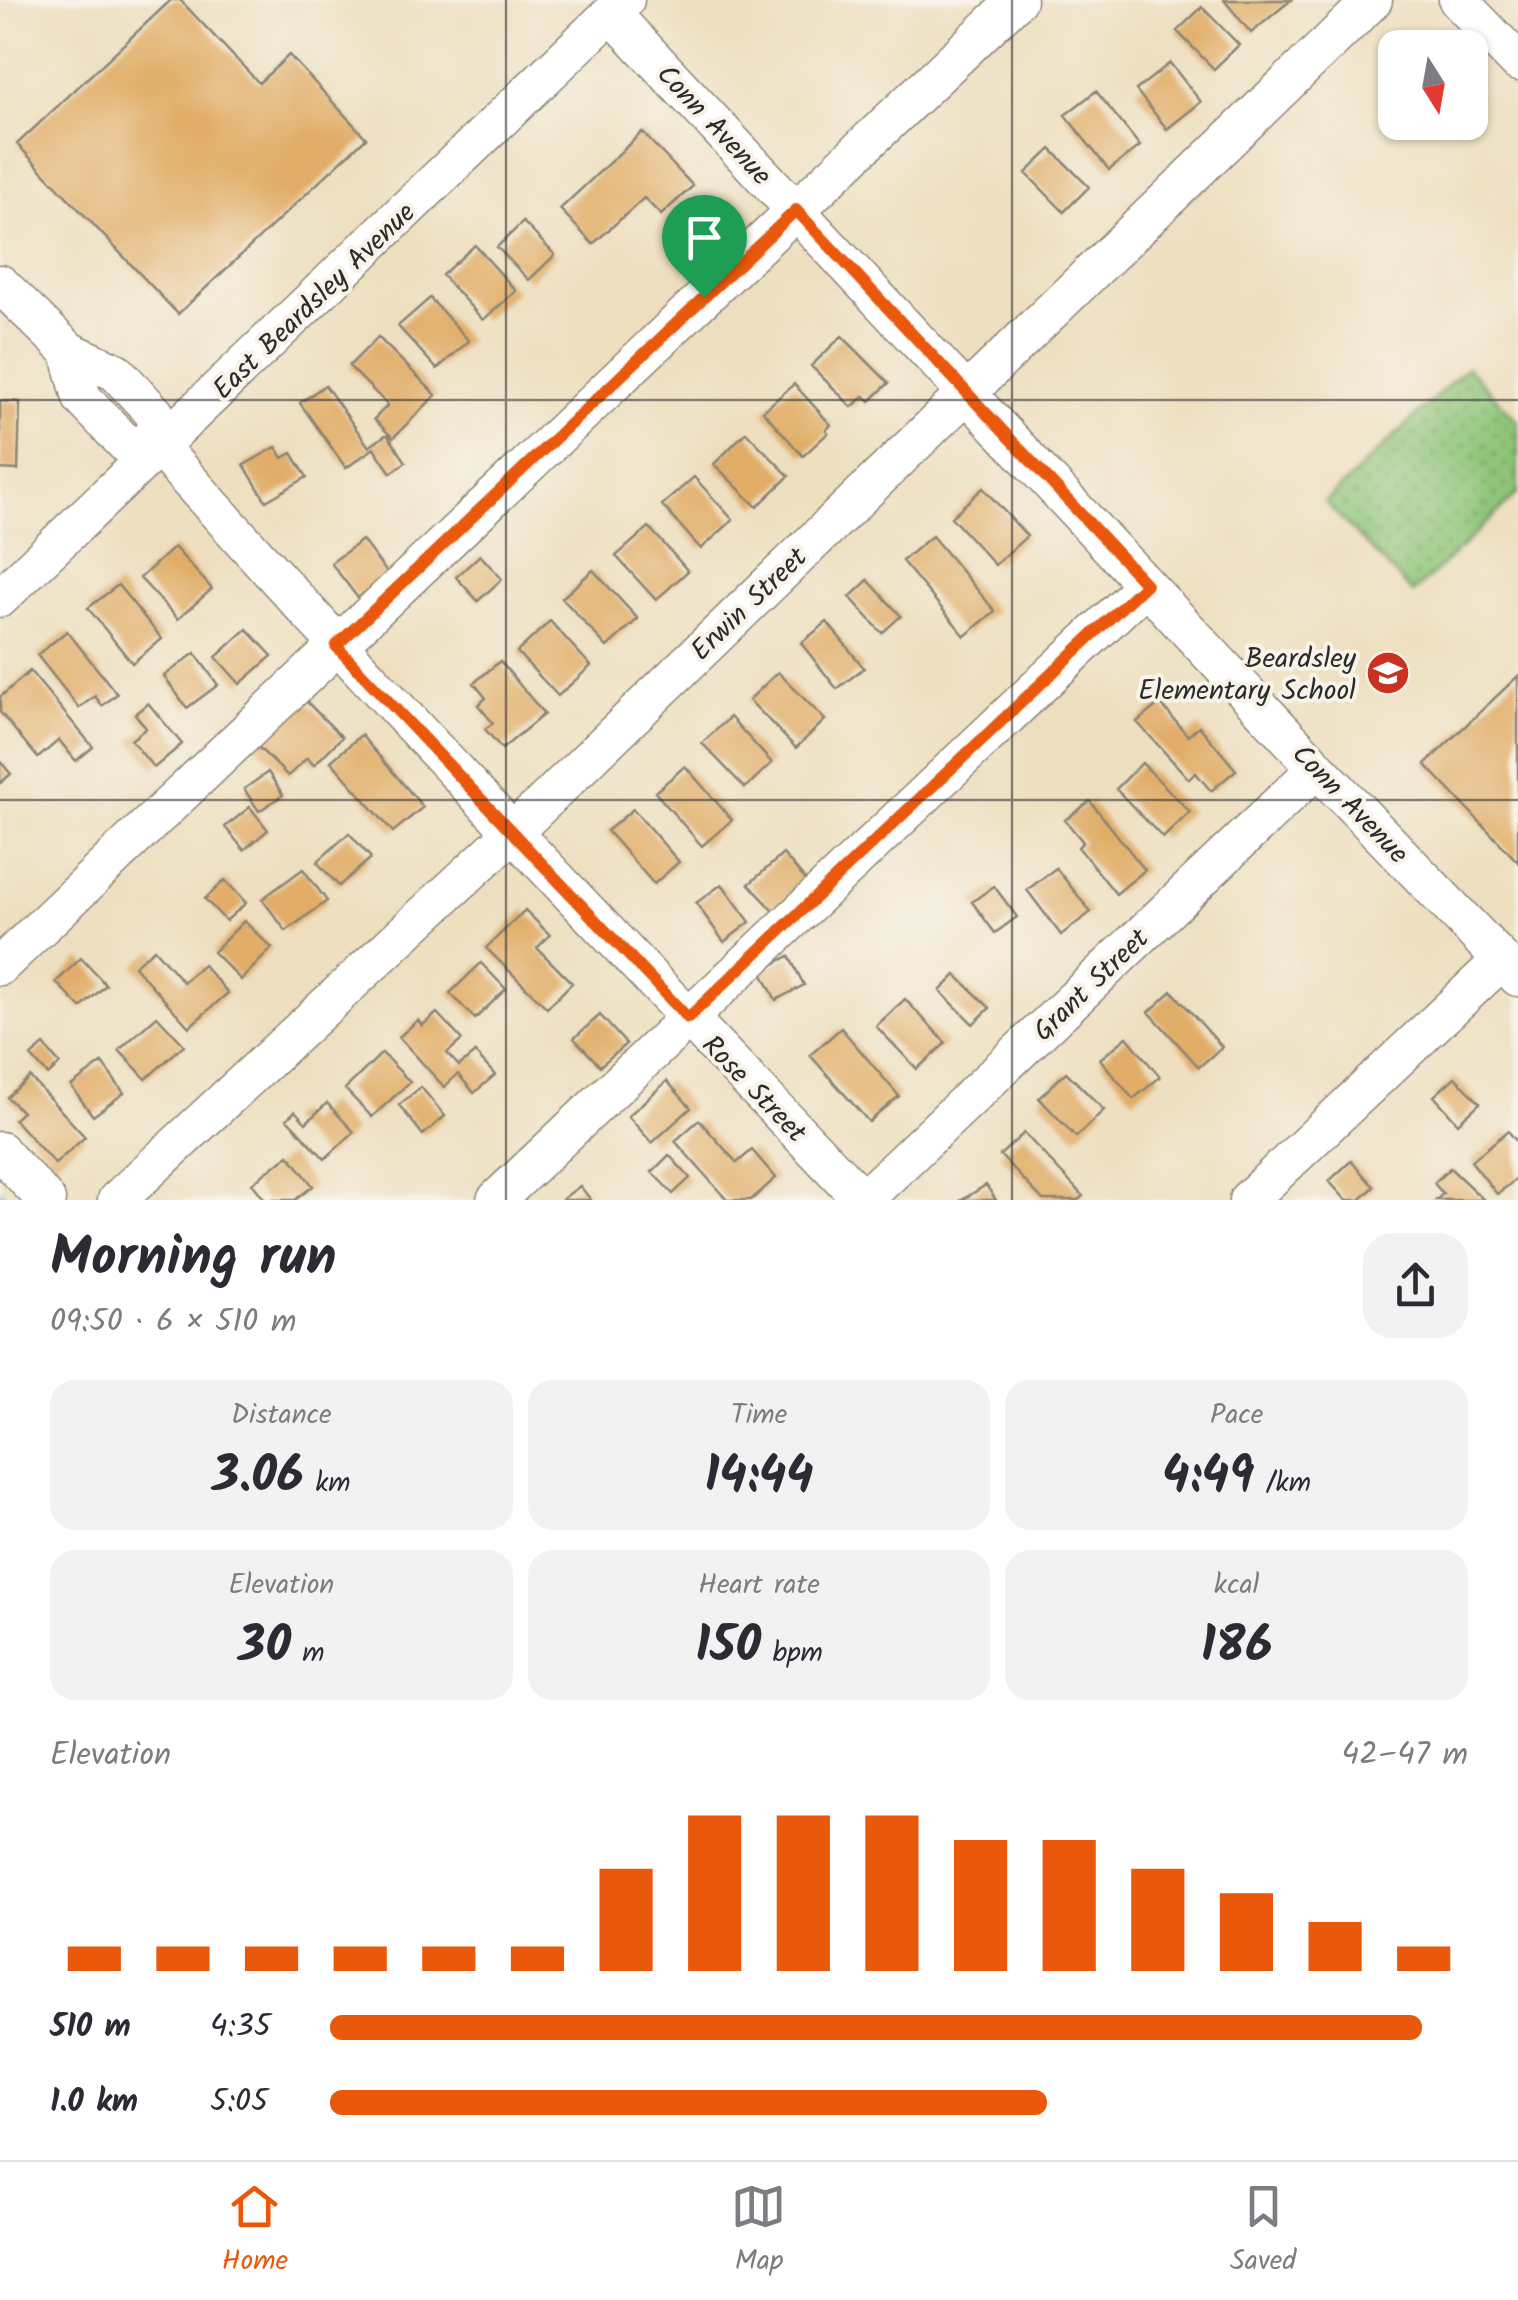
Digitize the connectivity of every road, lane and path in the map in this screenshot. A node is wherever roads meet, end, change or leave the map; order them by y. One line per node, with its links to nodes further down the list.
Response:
1 (1017, 0): 6 (street)
2 (1373, 0): 8 (street, Erwin Street)
3 (1458, 0): 5 (street)
4 (618, 7): 6 (street, Conn Avenue); 9 (street, East Beardsley Avenue)
5 (1518, 62)
6 (796, 210): 8 (street, Conn Avenue); 12 (street)
7 (0, 284): 9 (street)
8 (966, 392): 10 (street, Conn Avenue); 14 (street, Erwin Street)
9 (160, 448): 11 (street, East Beardsley Avenue); 12 (street, Rose Street)
10 (1146, 584): 13 (street, Conn Avenue); 17 (street)
11 (0, 598)
12 (336, 646): 14 (street, Rose Street); 15 (street)
13 (1317, 768): 16 (street, Conn Avenue); 22 (street, Grant Street)
14 (511, 834): 17 (street, Rose Street); 20 (street, Erwin Street)
15 (0, 966)
16 (1510, 969): 23 (street)
17 (688, 1018): 21 (street); 22 (street, Rose Street)
18 (0, 1152): 19 (street)
19 (46, 1200)
20 (118, 1200)
21 (496, 1200)
22 (863, 1200)
23 (1248, 1200)

